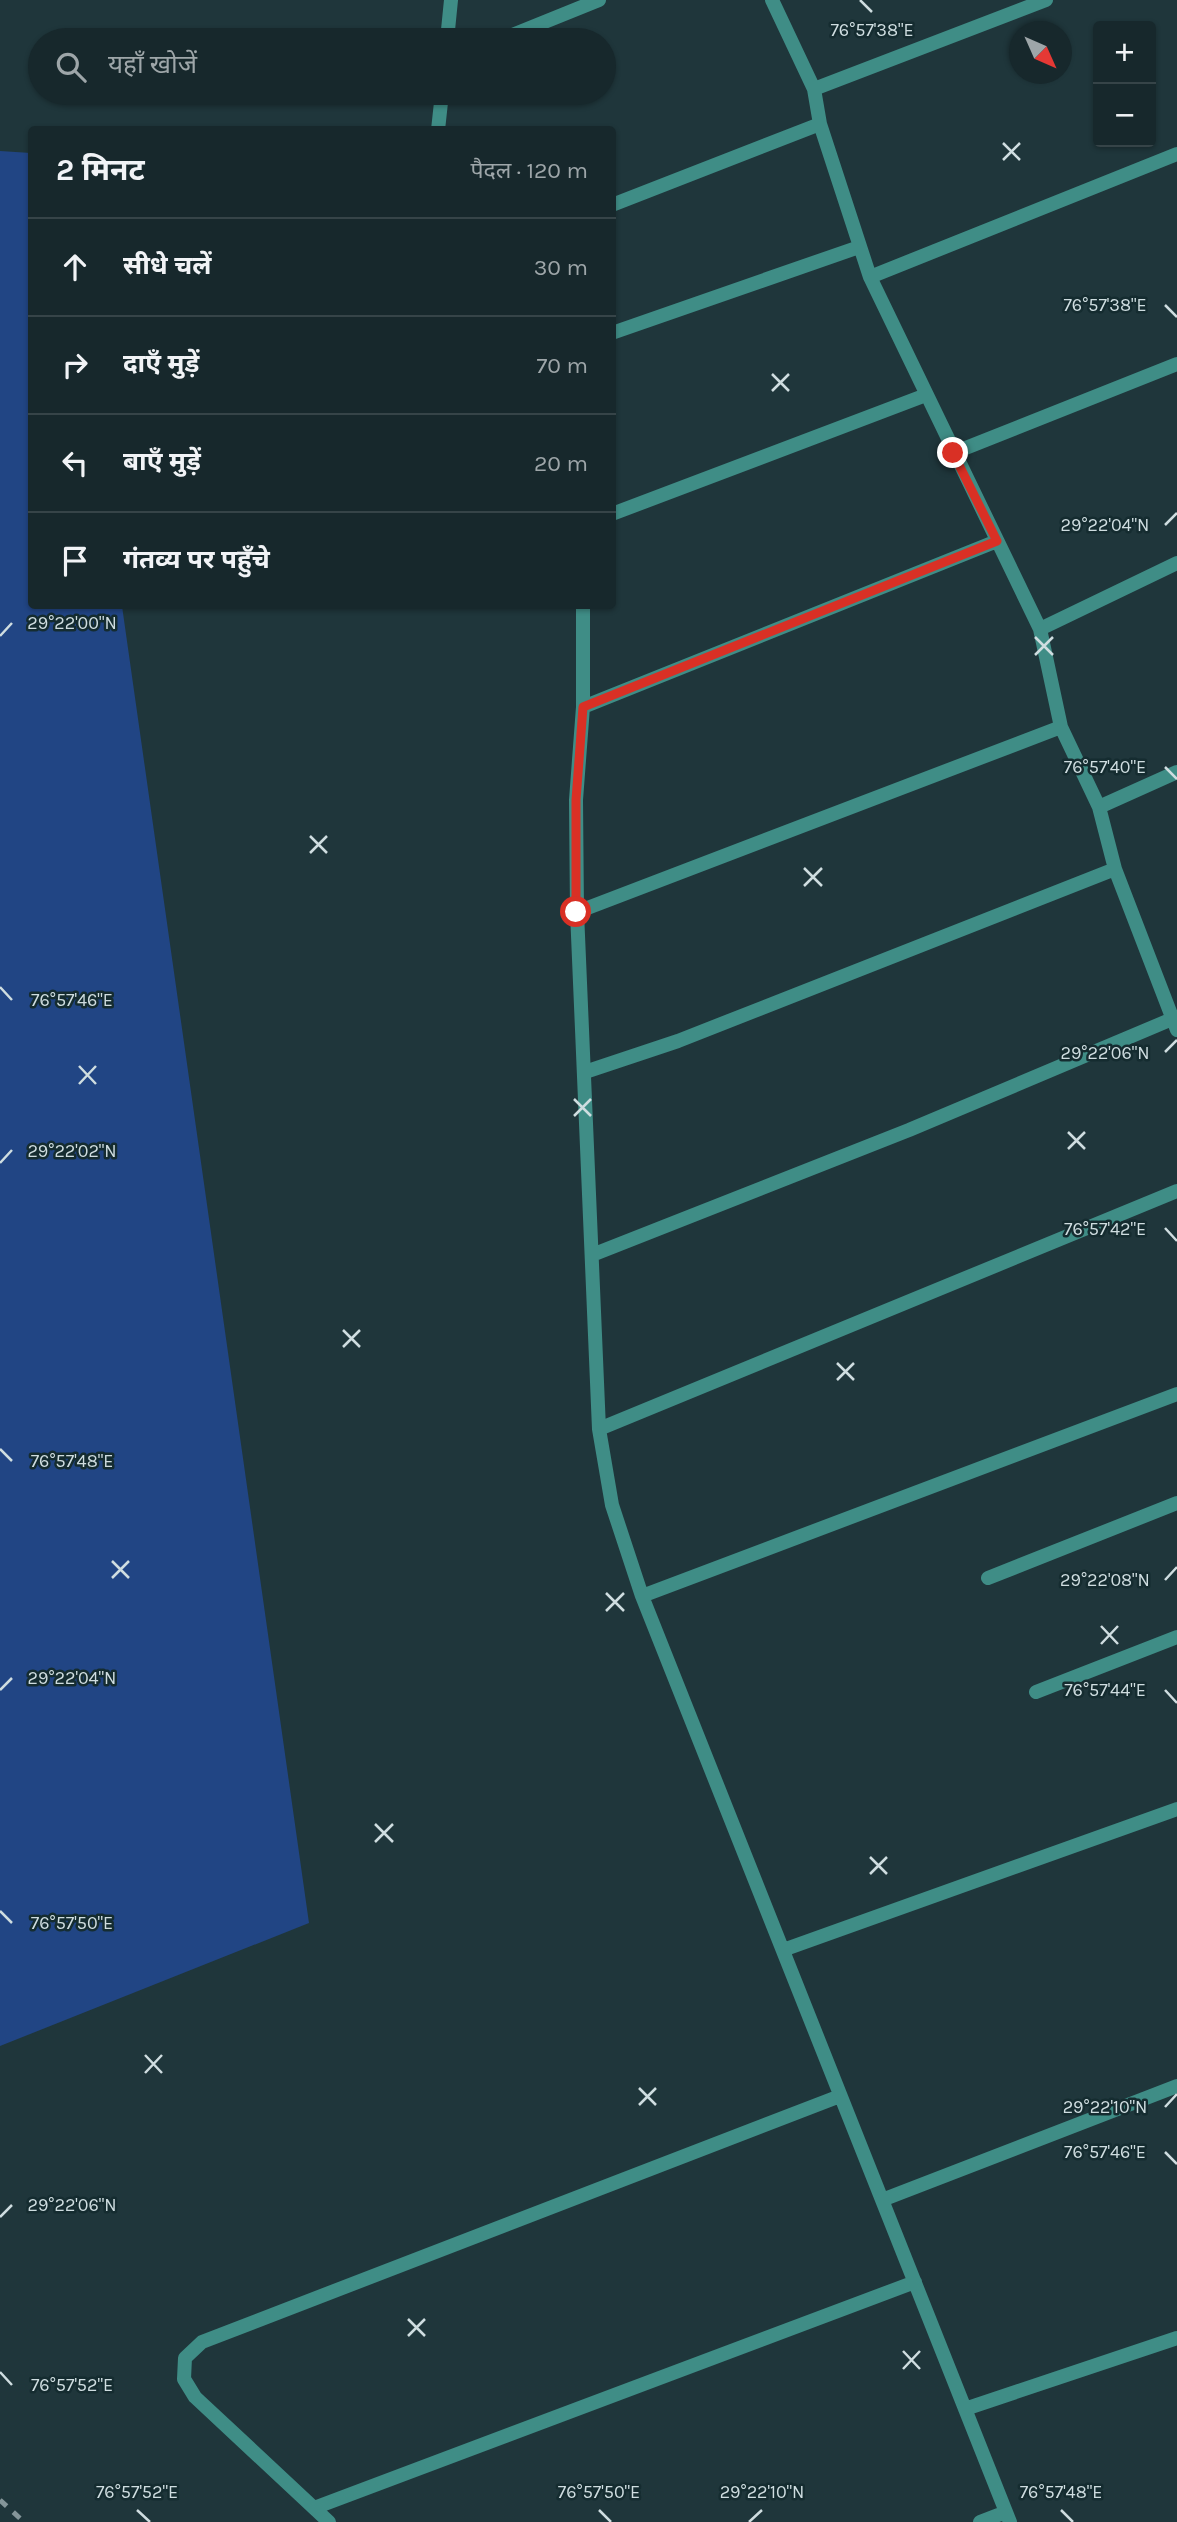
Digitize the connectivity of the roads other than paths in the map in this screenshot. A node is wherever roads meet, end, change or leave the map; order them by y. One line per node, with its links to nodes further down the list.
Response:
1 (451, 0): 5 (street)
2 (599, 0): 6 (street)
3 (772, 0): 7 (street)
4 (1046, 0): 7 (street)
5 (448, 28)
6 (530, 28)
7 (814, 89): 9 (street)
8 (441, 105): 10 (street)
9 (820, 124): 12 (street); 13 (street)
10 (438, 126)
11 (1177, 154): 14 (street)
12 (616, 203)
13 (859, 247): 14 (street); 15 (street)
14 (870, 277): 17 (street)
15 (616, 332)
16 (1177, 364): 18 (street)
17 (926, 395): 18 (street); 19 (street)
18 (953, 453): 20 (street)
19 (616, 512)
20 (997, 541): 23 (street); 24 (street)
21 (1177, 563): 23 (street)
22 (583, 609): 24 (street)
23 (1040, 629): 25 (street)
24 (583, 707): 29 (street)
25 (1061, 727): 27 (street); 29 (street)
26 (1177, 772): 27 (street)
27 (1100, 807): 28 (street)
28 (1115, 869): 30 (street); 31 (street)
29 (576, 912): 31 (street)
30 (1176, 1022): 33 (street)
31 (585, 1072): 33 (street)
32 (1177, 1191): 35 (street)
33 (592, 1255): 35 (street)
34 (1177, 1394): 38 (street)
35 (599, 1429): 38 (street)
36 (1177, 1503): 37 (street)
37 (988, 1578)
38 (642, 1596): 42 (street)
39 (1177, 1637): 40 (street)
40 (1036, 1692)
41 (1177, 1809): 42 (street)
42 (783, 1950): 44 (street)
43 (1177, 2086): 45 (street)
44 (841, 2095): 45 (street); 49 (street)
45 (882, 2200): 46 (street)
46 (915, 2282): 48 (street); 49 (street)
47 (1177, 2338): 48 (street)
48 (965, 2409): 50 (street)
49 (314, 2508): 51 (street)
50 (1008, 2517): 52 (street)
51 (329, 2522)
52 (980, 2522)

